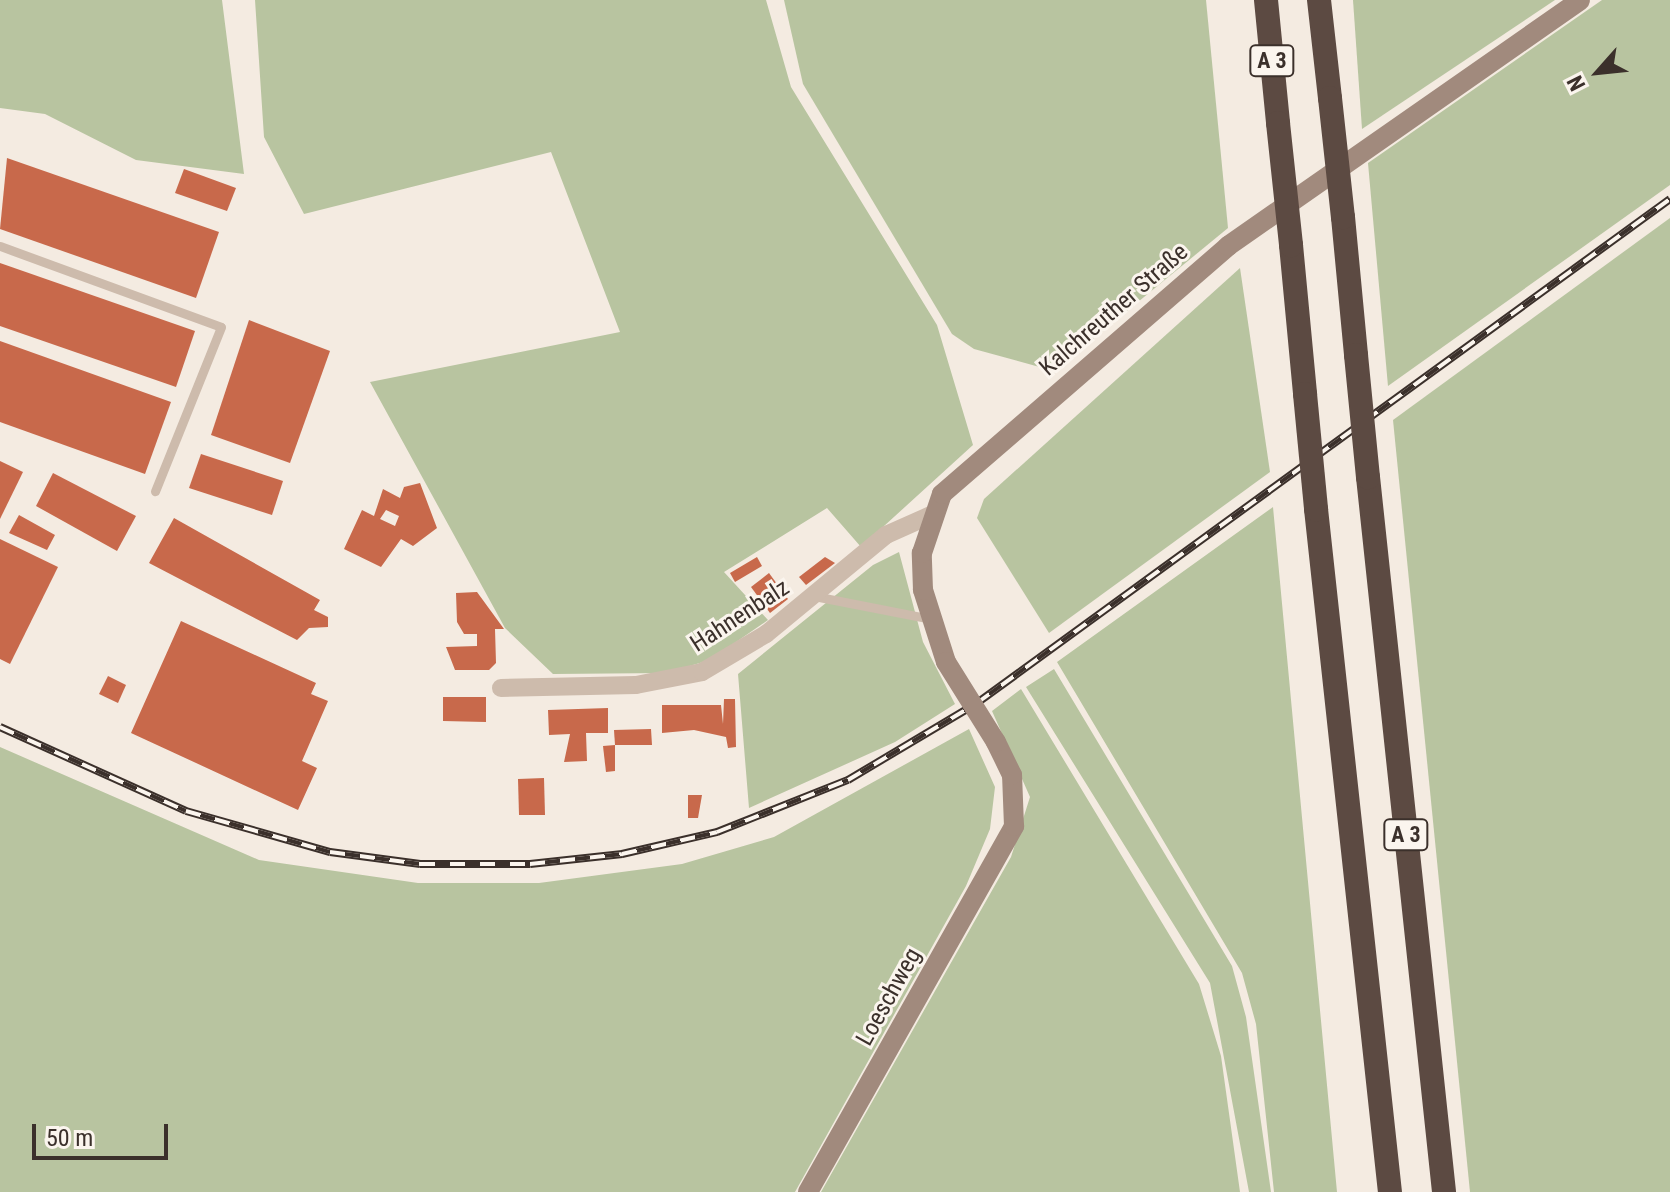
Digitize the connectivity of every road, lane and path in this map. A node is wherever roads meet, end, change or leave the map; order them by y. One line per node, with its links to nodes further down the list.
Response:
1 (1266, 0): 12 (highway, A 3, bridge)
2 (1319, 0): 13 (highway, A 3, bridge)
3 (1580, 0): 6 (street, Kalchreuther Straße)
4 (0, 246): 5 (lane)
5 (155, 491)
6 (931, 515): 7 (street, Hahnenbalz); 8 (street, Kalchreuther Straße)
7 (814, 596): 8 (lane); 9 (street, Hahnenbalz)
8 (931, 619): 10 (street, Kalchreuther Straße, bridge)
9 (501, 688)
10 (1014, 826): 11 (street, Loeschweg)
11 (808, 1192)
12 (1390, 1192)
13 (1444, 1192)

